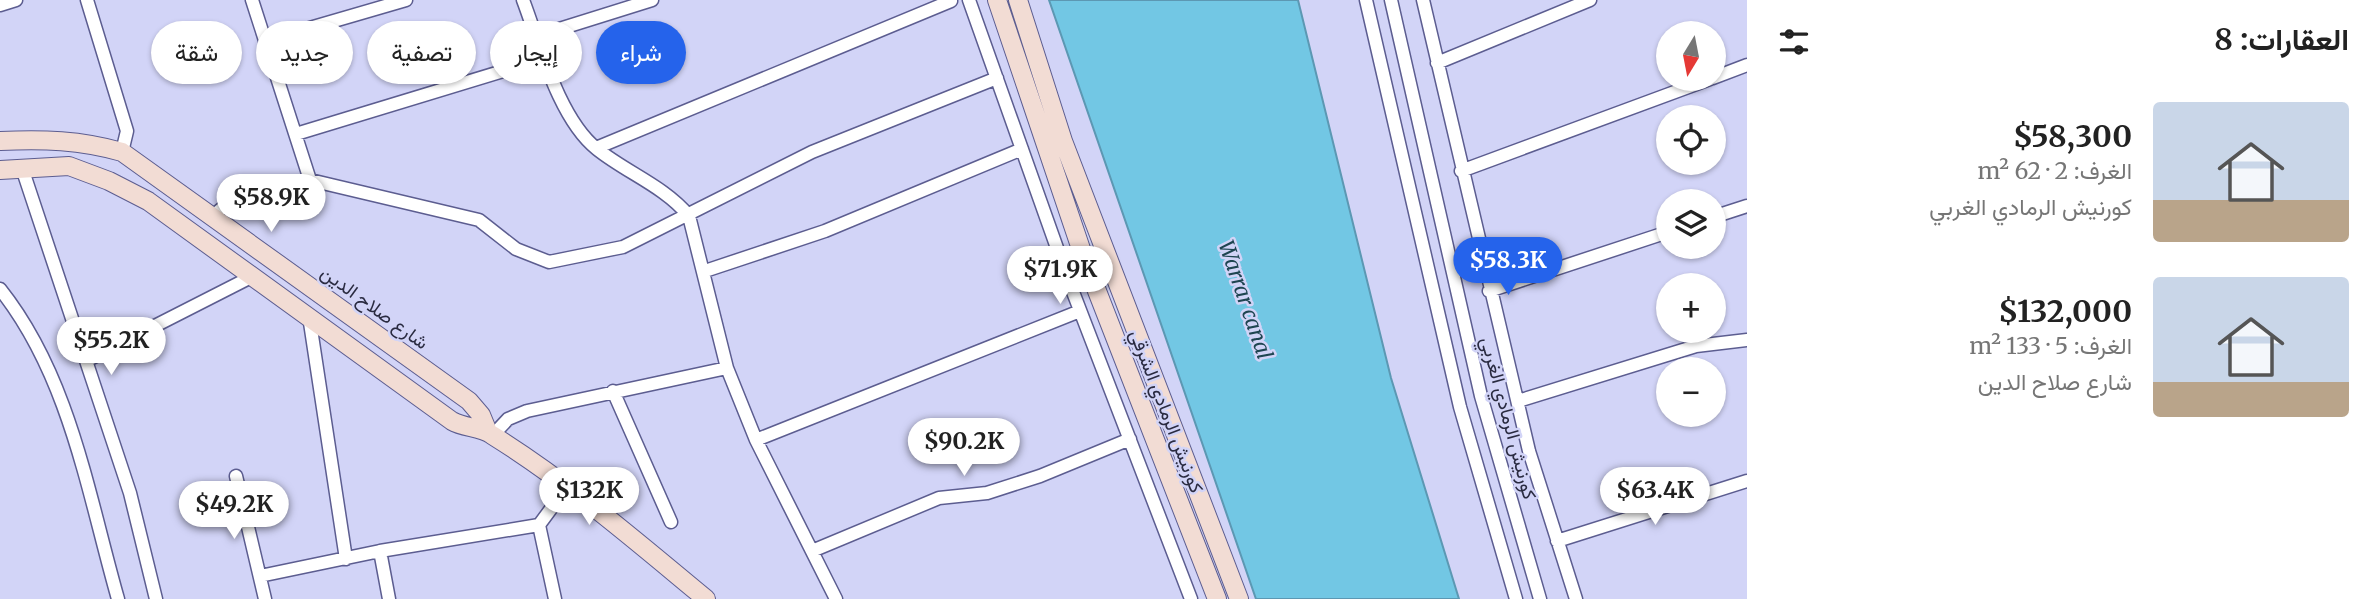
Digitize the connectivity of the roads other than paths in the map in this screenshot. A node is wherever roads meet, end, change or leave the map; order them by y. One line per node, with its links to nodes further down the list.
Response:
1 (16, 0): 15 (street)
2 (88, 0): 34 (street)
3 (252, 0): 16 (street)
4 (406, 0): 17 (street)
5 (523, 0): 18 (street)
6 (652, 0): 19 (street)
7 (997, 0): 76 (street, كورنيش الرمادي الشرقي)
8 (1018, 0): 77 (street, كورنيش الرمادي الشرقي)
9 (1366, 0): 21 (street)
10 (1391, 0): 20 (street, كورنيش الرمادي الغربي)
11 (1423, 0): 22 (street)
12 (1590, 0): 22 (street)
13 (951, 1): 14 (street); 32 (street)
14 (969, 1): 26 (street)
15 (0, 5)
16 (259, 21)
17 (334, 21)
18 (531, 21)
19 (582, 22)
20 (1399, 39): 21 (street); 79 (street, كورنيش الرمادي الغربي)
21 (1377, 45): 78 (street)
22 (1437, 63): 37 (street)
23 (1747, 65): 24 (street)
24 (1726, 73)
25 (490, 75): 30 (street)
26 (997, 78): 33 (street); 42 (street)
27 (279, 84): 30 (street)
28 (556, 84): 32 (street)
29 (1677, 91): 37 (street)
30 (296, 134): 38 (street)
31 (0, 141): 34 (street, شارع صلاح الدين)
32 (596, 148): 42 (street)
33 (1022, 149): 44 (street); 48 (street)
34 (122, 152): 41 (street, شارع صلاح الدين)
35 (22, 167): 36 (street, شارع صلاح الدين); 45 (street, شارع صلاح الدين); 51 (street)
36 (0, 170)
37 (1461, 171): 47 (street)
38 (310, 180): 41 (street); 42 (street)
39 (1747, 206): 40 (street)
40 (1726, 213)
41 (213, 216): 55 (street, شارع صلاح الدين)
42 (689, 216): 44 (street)
43 (1656, 236): 47 (street)
44 (705, 271): 52 (street)
45 (253, 276): 49 (street, شارع صلاح الدين); 51 (street)
46 (0, 289): 68 (street)
47 (1489, 292): 54 (street)
48 (1080, 312): 56 (street); 57 (street)
49 (309, 316): 55 (street, شارع صلاح الدين); 66 (street)
50 (1747, 340): 54 (street)
51 (88, 360): 69 (street)
52 (727, 368): 53 (street); 57 (street)
53 (613, 391): 55 (street); 61 (street)
54 (1518, 401): 63 (street)
55 (490, 433): 60 (street, شارع صلاح الدين)
56 (1130, 439): 65 (street); 75 (street)
57 (756, 440): 65 (street)
58 (236, 476): 67 (street)
59 (1747, 481): 63 (street)
60 (574, 490): 62 (street); 73 (street, شارع صلاح الدين)
61 (671, 522)
62 (539, 525): 64 (street); 72 (street)
63 (1557, 541): 80 (street)
64 (380, 551): 66 (street); 71 (street)
65 (812, 551): 74 (street)
66 (346, 559): 67 (street)
67 (260, 576): 70 (street)
68 (118, 599)
69 (156, 599)
70 (265, 599)
71 (389, 599)
72 (555, 599)
73 (706, 599)
74 (836, 599)
75 (1191, 599)
76 (1217, 599)
77 (1239, 599)
78 (1516, 599)
79 (1540, 599)
80 (1576, 599)

